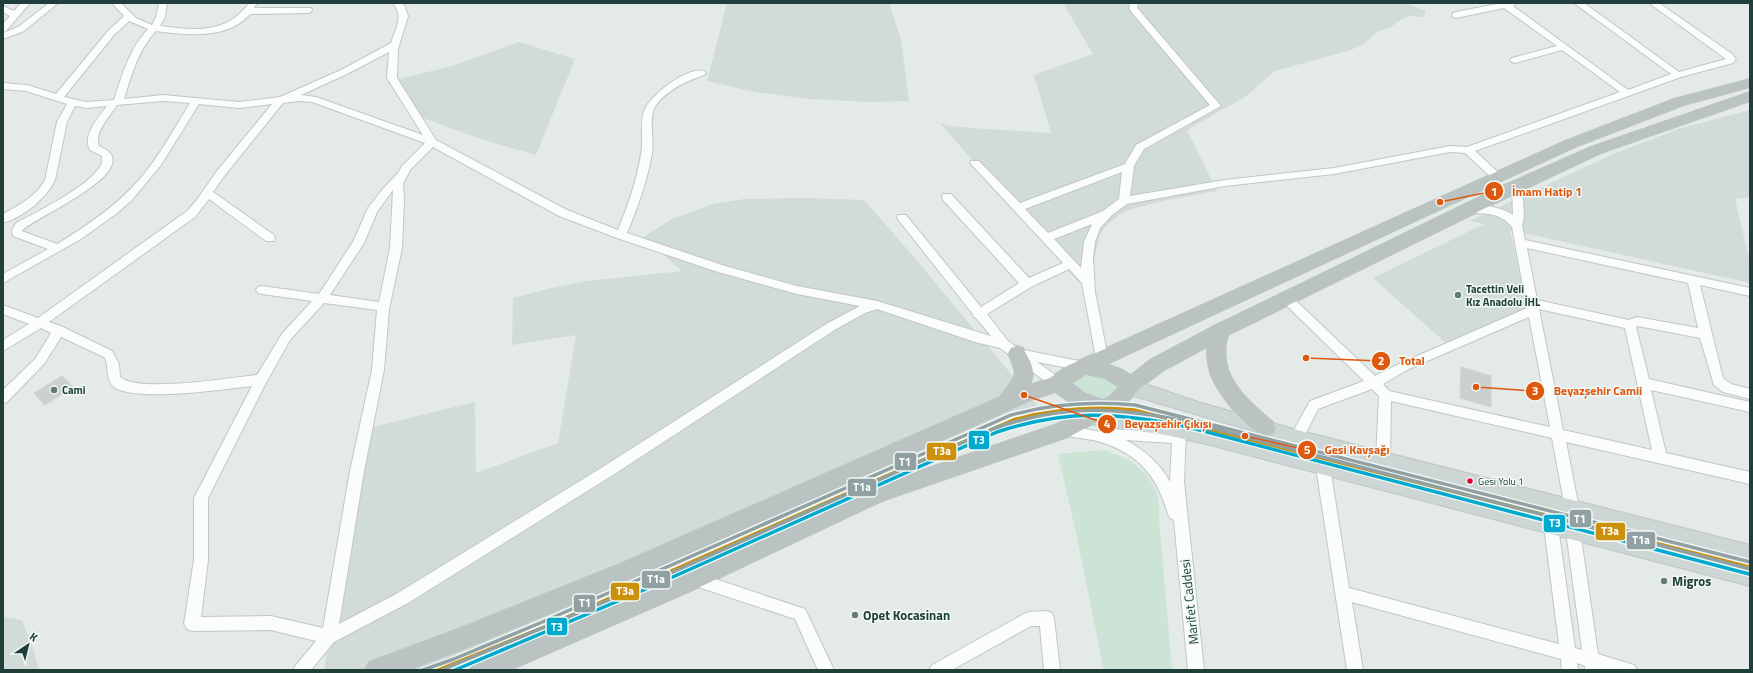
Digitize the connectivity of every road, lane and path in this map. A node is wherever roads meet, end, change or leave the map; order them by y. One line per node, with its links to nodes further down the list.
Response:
1 (26, 3): 15 (street)
2 (54, 3): 21 (street)
3 (116, 3): 17 (street)
4 (163, 3): 18 (street)
5 (253, 3): 14 (street)
6 (397, 3): 23 (street)
7 (1134, 3): 40 (street)
8 (1516, 3): 11 (street)
9 (1578, 3): 27 (street)
10 (1653, 3): 27 (street)
11 (1506, 5): 16 (street); 24 (street)
12 (3, 8): 15 (street)
13 (308, 10): 14 (street)
14 (248, 11): 20 (street)
15 (16, 15): 19 (street)
16 (1456, 15)
17 (128, 17): 18 (street); 32 (street)
18 (154, 28): 20 (street); 35 (street)
19 (3, 29)
20 (212, 31): 22 (street)
21 (3, 36)
22 (228, 37)
23 (395, 45): 34 (street); 37 (street)
24 (1563, 47): 25 (street); 30 (street)
25 (1515, 60)
26 (701, 73): 53 (street)
27 (1678, 75): 30 (street)
28 (1750, 83): 42 (highway)
29 (3, 86): 32 (street)
30 (1627, 94): 38 (street)
31 (1750, 96): 43 (highway)
32 (58, 98): 36 (street)
33 (196, 100): 34 (street); 35 (street); 57 (street)
34 (280, 101): 37 (street); 44 (street)
35 (116, 103): 36 (street); 57 (street)
36 (72, 104): 51 (street)
37 (432, 142): 41 (street); 53 (street)
38 (1468, 150): 42 (street); 46 (street)
39 (975, 163): 47 (street)
40 (1128, 166): 46 (street); 47 (street)
41 (401, 176): 65 (street); 68 (street)
42 (1497, 177): 79 (highway)
43 (1517, 186): 48 (highway); 52 (street)
44 (207, 193): 54 (street); 72 (street)
45 (947, 197): 62 (street)
46 (1124, 201): 49 (street)
47 (1018, 208): 55 (street)
48 (1469, 209): 52 (street); 66 (highway)
49 (1108, 213): 55 (street); 61 (street)
50 (902, 218): 71 (street)
51 (3, 219)
52 (1517, 226): 56 (street)
53 (621, 235): 67 (street)
54 (270, 238)
55 (1046, 238): 58 (street)
56 (1521, 243): 60 (street); 69 (street)
57 (58, 248): 59 (street)
58 (1071, 264): 61 (street); 62 (street)
59 (3, 279)
60 (1693, 280): 64 (street); 76 (street)
61 (1088, 282): 79 (street)
62 (1027, 284): 71 (street)
63 (262, 290): 65 (street)
64 (1750, 292)
65 (322, 298): 68 (street); 81 (street)
66 (1286, 298): 75 (highway); 84 (street)
67 (877, 305): 78 (street); 108 (street)
68 (384, 306): 108 (street)
69 (1533, 306): 73 (street); 84 (street); 93 (street)
70 (3, 309): 72 (street)
71 (978, 314): 78 (street)
72 (40, 322): 74 (street); 77 (street)
73 (1630, 325): 76 (street); 82 (street)
74 (59, 330): 81 (street); 88 (street)
75 (1220, 332): 85 (highway); 92 (highway)
76 (1705, 334): 86 (street)
77 (3, 346)
78 (1011, 348): 80 (street); 83 (street); 89 (highway)
79 (1102, 358): 80 (highway)
80 (1085, 366): 83 (highway); 85 (highway)
81 (261, 380): 108 (street)
82 (1643, 382): 90 (street); 96 (street)
83 (1057, 383): 89 (highway); 91 (highway)
84 (1374, 383): 87 (street); 95 (street)
85 (1132, 385): 91 (highway); 92 (main road)
86 (1750, 394)
87 (1385, 395): 93 (street); 97 (street)
88 (3, 398)
89 (1007, 402): 112 (highway)
90 (1750, 407)
91 (1095, 420): 94 (main road); 103 (street); 106 (highway)
92 (1266, 428): 95 (main road)
93 (1557, 434): 96 (street); 100 (street)
94 (1179, 435): 98 (main road); 103 (street)
95 (1297, 437): 97 (main road)
96 (1660, 457): 99 (street)
97 (1383, 459): 100 (main road)
98 (1323, 467): 101 (main road); 107 (street)
99 (1750, 478)
100 (1572, 508): 104 (main road)
101 (1551, 526): 102 (main road); 109 (street)
102 (1573, 531): 105 (main road); 110 (street)
103 (1182, 534): 117 (street, Marifet Caddesi)
104 (1750, 554)
105 (1745, 577)
106 (694, 579): 113 (highway); 114 (street)
107 (1343, 593): 109 (street); 118 (street)
108 (329, 637): 111 (street)
109 (1568, 654): 110 (street); 119 (street)
110 (1593, 665): 120 (street)
111 (301, 670)
112 (377, 670)
113 (482, 670)
114 (826, 670)
115 (937, 670): 116 (street)
116 (1052, 670)
117 (1196, 670)
118 (1355, 670)
119 (1570, 670)
120 (1630, 670)

